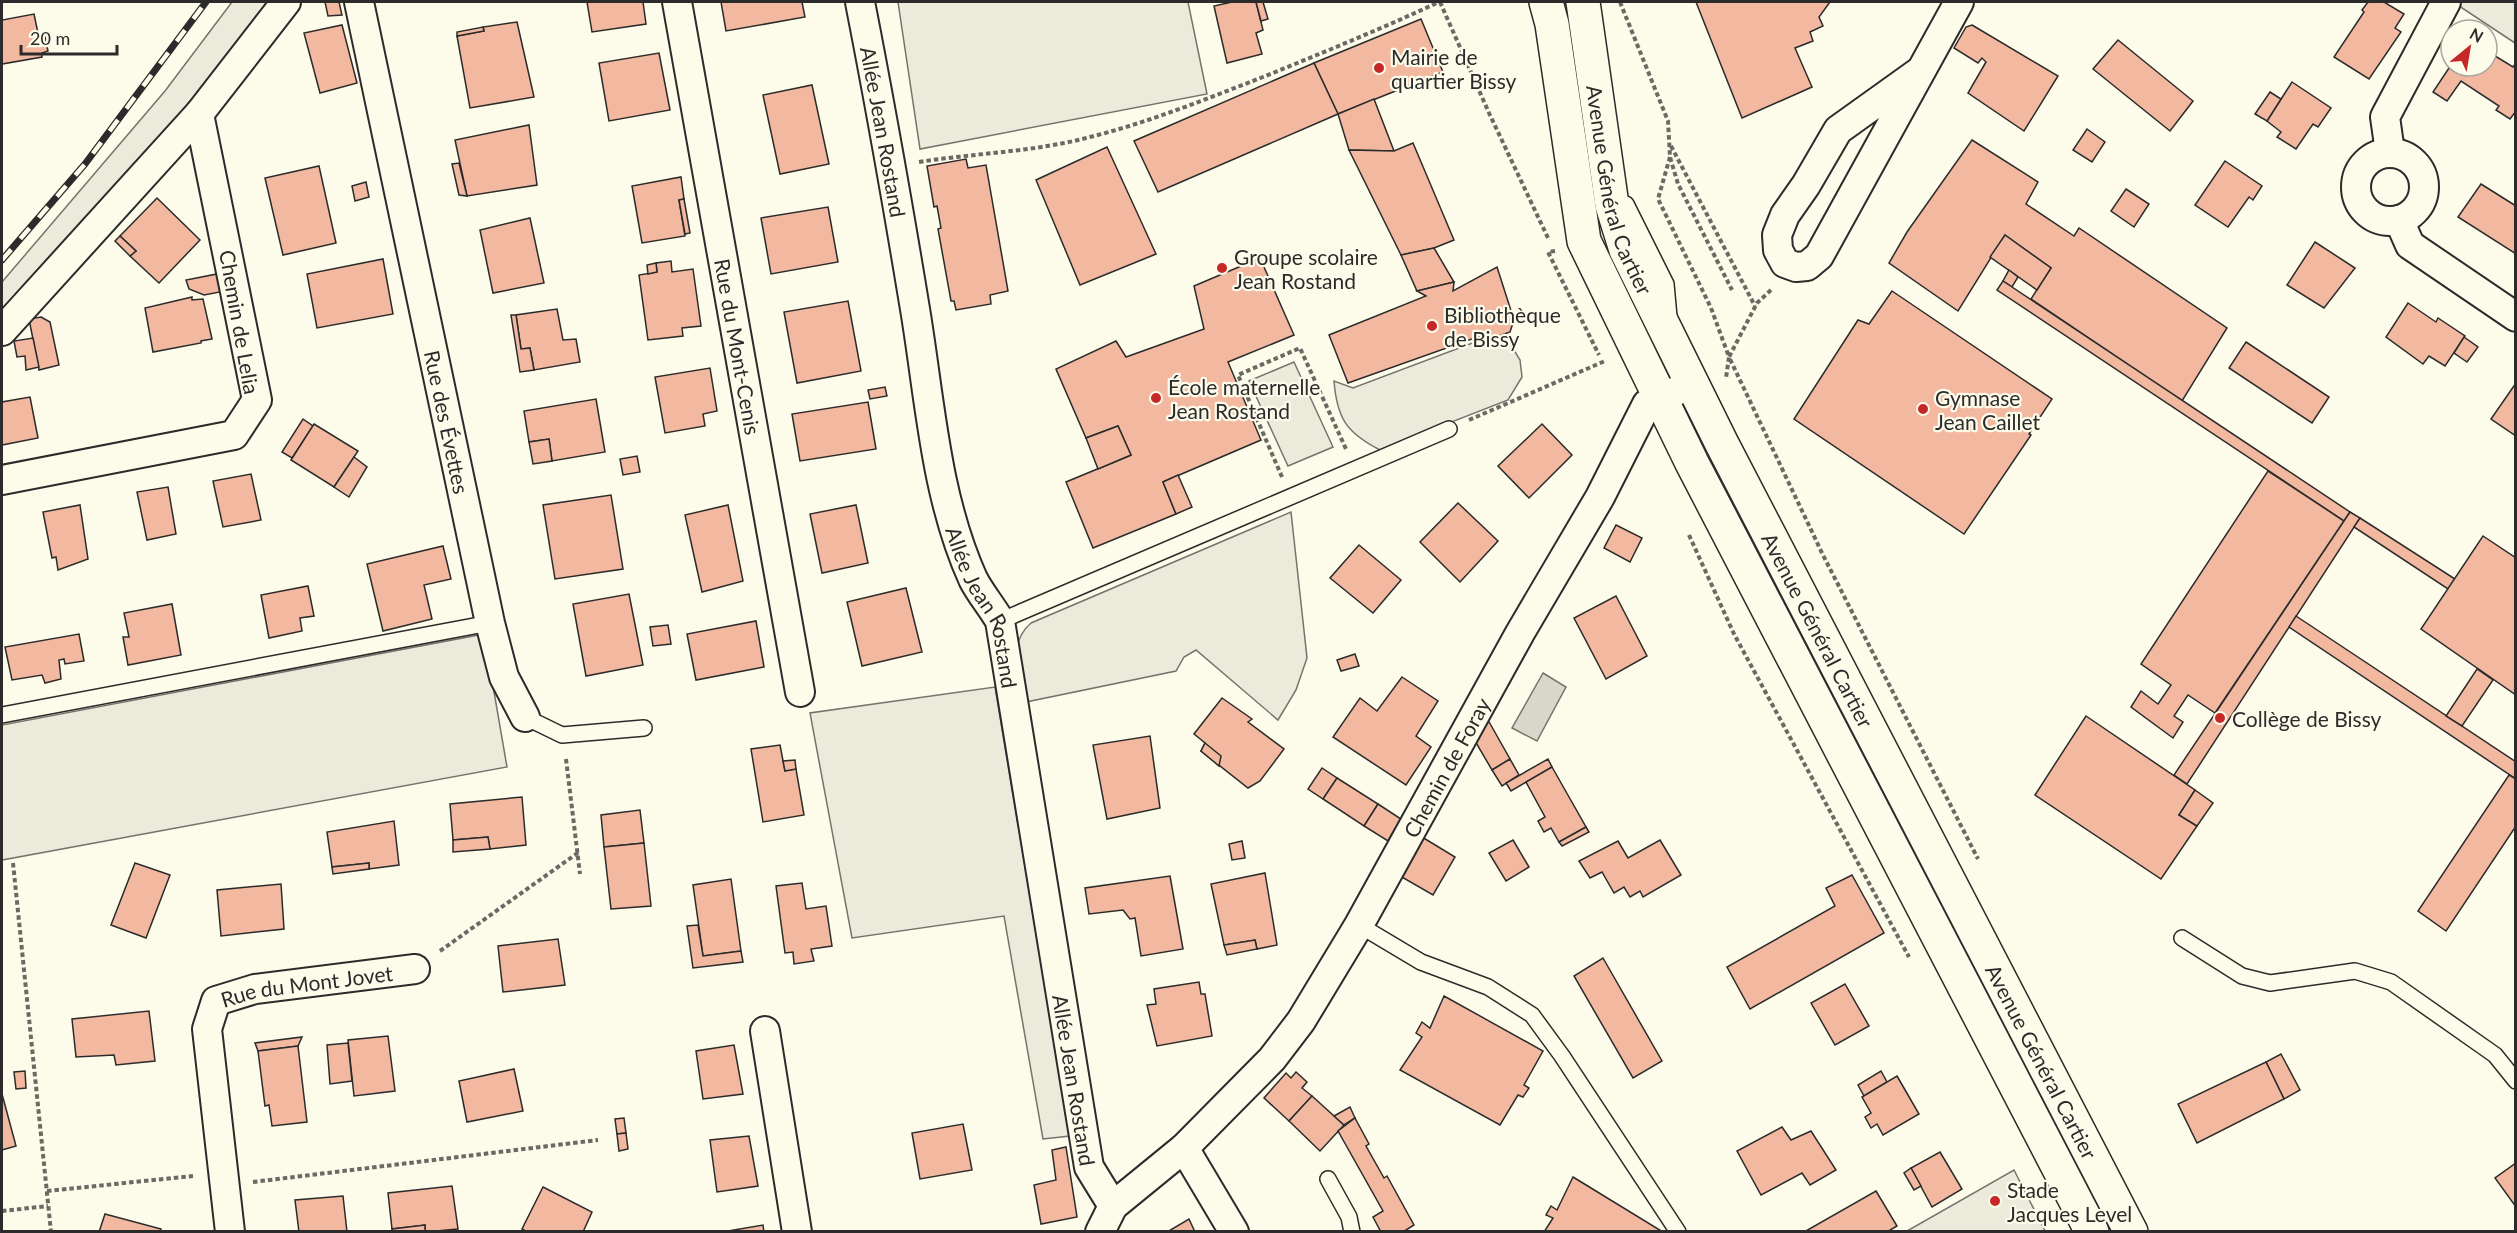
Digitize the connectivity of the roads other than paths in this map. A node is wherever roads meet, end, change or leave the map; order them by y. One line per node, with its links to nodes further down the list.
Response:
1 (286, 2): 10 (street)
2 (359, 2): 24 (street, Rue des Évettes)
3 (677, 2): 25 (street, Rue du Mont-Cenis)
4 (860, 2): 23 (street, Allée Jean Rostand)
5 (1546, 2): 14 (main road, Avenue Général Cartier)
6 (1583, 2): 12 (main road, Avenue Général Cartier)
7 (1959, 2): 9 (street)
8 (2446, 2): 11 (street)
9 (1919, 72): 9 (street)
10 (200, 114): 18 (street); 22 (street, Chemin de Lelia)
11 (2390, 152): 15 (street); 15 (street)
12 (1607, 166): 13 (main road, Avenue Général Cartier); 17 (lane)
13 (1612, 205): 14 (main road); 17 (main road, Avenue Général Cartier)
14 (1578, 210): 20 (main road, Avenue Général Cartier)
15 (2399, 220): 16 (street)
16 (2516, 318)
17 (1665, 328): 19 (main road, Avenue Général Cartier)
18 (2, 331)
19 (1692, 384): 20 (street, Chemin de Foray); 44 (main road, Avenue Général Cartier)
20 (1662, 398): 29 (street, Chemin de Foray); 43 (main road, Avenue Général Cartier)
21 (1449, 429): 23 (lane)
22 (2, 480)
23 (1000, 621): 36 (street, Allée Jean Rostand)
24 (490, 623): 26 (lane); 27 (street, Rue des Évettes)
25 (800, 692)
26 (2, 715)
27 (525, 717): 28 (lane, Rue des Évettes)
28 (644, 728)
29 (1359, 925): 34 (street, Chemin de Foray); 42 (lane)
30 (2182, 938): 33 (lane)
31 (415, 969): 37 (street, Rue du Mont Jovet)
32 (765, 1031): 38 (street)
33 (2516, 1081)
34 (1184, 1148): 36 (street, Chemin de Foray); 40 (street)
35 (1328, 1179): 41 (lane)
36 (1113, 1206): 39 (street, Chemin de Foray)
37 (230, 1232)
38 (798, 1232)
39 (1100, 1232)
40 (1234, 1232)
41 (1352, 1232)
42 (1678, 1232)
43 (2092, 1232)
44 (2131, 1232)

